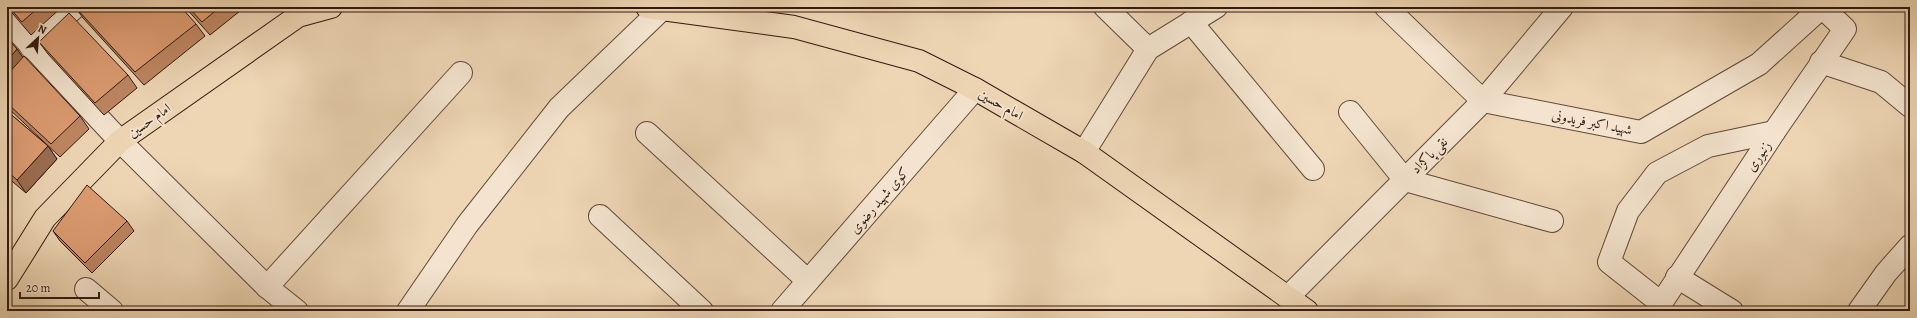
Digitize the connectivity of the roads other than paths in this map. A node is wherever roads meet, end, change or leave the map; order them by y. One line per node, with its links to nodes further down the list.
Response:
1 (75, 7): 11 (street)
2 (331, 7): 21 (main road, امام حسین)
3 (1105, 7): 12 (street)
4 (1216, 7): 10 (street)
5 (1386, 7): 16 (street)
6 (1562, 7): 16 (street, نقی پاکزاد)
7 (1822, 7): 13 (street, زنبوری); 16 (street, شهید اکبر فریدونی)
8 (657, 8): 15 (main road, امام حسین); 37 (street)
9 (7, 20): 11 (street)
10 (1191, 22): 12 (street); 23 (street)
11 (31, 46): 21 (street)
12 (1148, 49): 22 (street)
13 (1821, 62): 17 (street); 19 (street, زنبوری)
14 (461, 73): 31 (street)
15 (976, 89): 22 (main road, امام حسین); 30 (street, کوی شهید رضوی)
16 (1483, 101): 24 (street, نقی پاکزاد)
17 (1910, 106)
18 (1350, 112): 24 (street)
19 (1774, 132): 28 (street, زنبوری); 34 (street)
20 (647, 133): 30 (street)
21 (120, 141): 29 (main road, امام حسین); 31 (street)
22 (1084, 152): 33 (main road, امام حسین)
23 (1313, 169)
24 (1405, 180): 26 (street); 33 (street, نقی پاکزاد)
25 (600, 216): 38 (street)
26 (1552, 221)
27 (1910, 246): 42 (street)
28 (1677, 277): 34 (street, زنبوری); 41 (street)
29 (7, 279)
30 (808, 281): 39 (street, کوی شهید رضوی)
31 (267, 287): 36 (street)
32 (86, 288): 35 (street)
33 (1288, 297): 40 (main road, امام حسین)
34 (1659, 307)
35 (112, 311)
36 (297, 311)
37 (408, 311)
38 (702, 311)
39 (782, 311)
40 (1308, 311)
41 (1732, 311)
42 (1859, 311)

